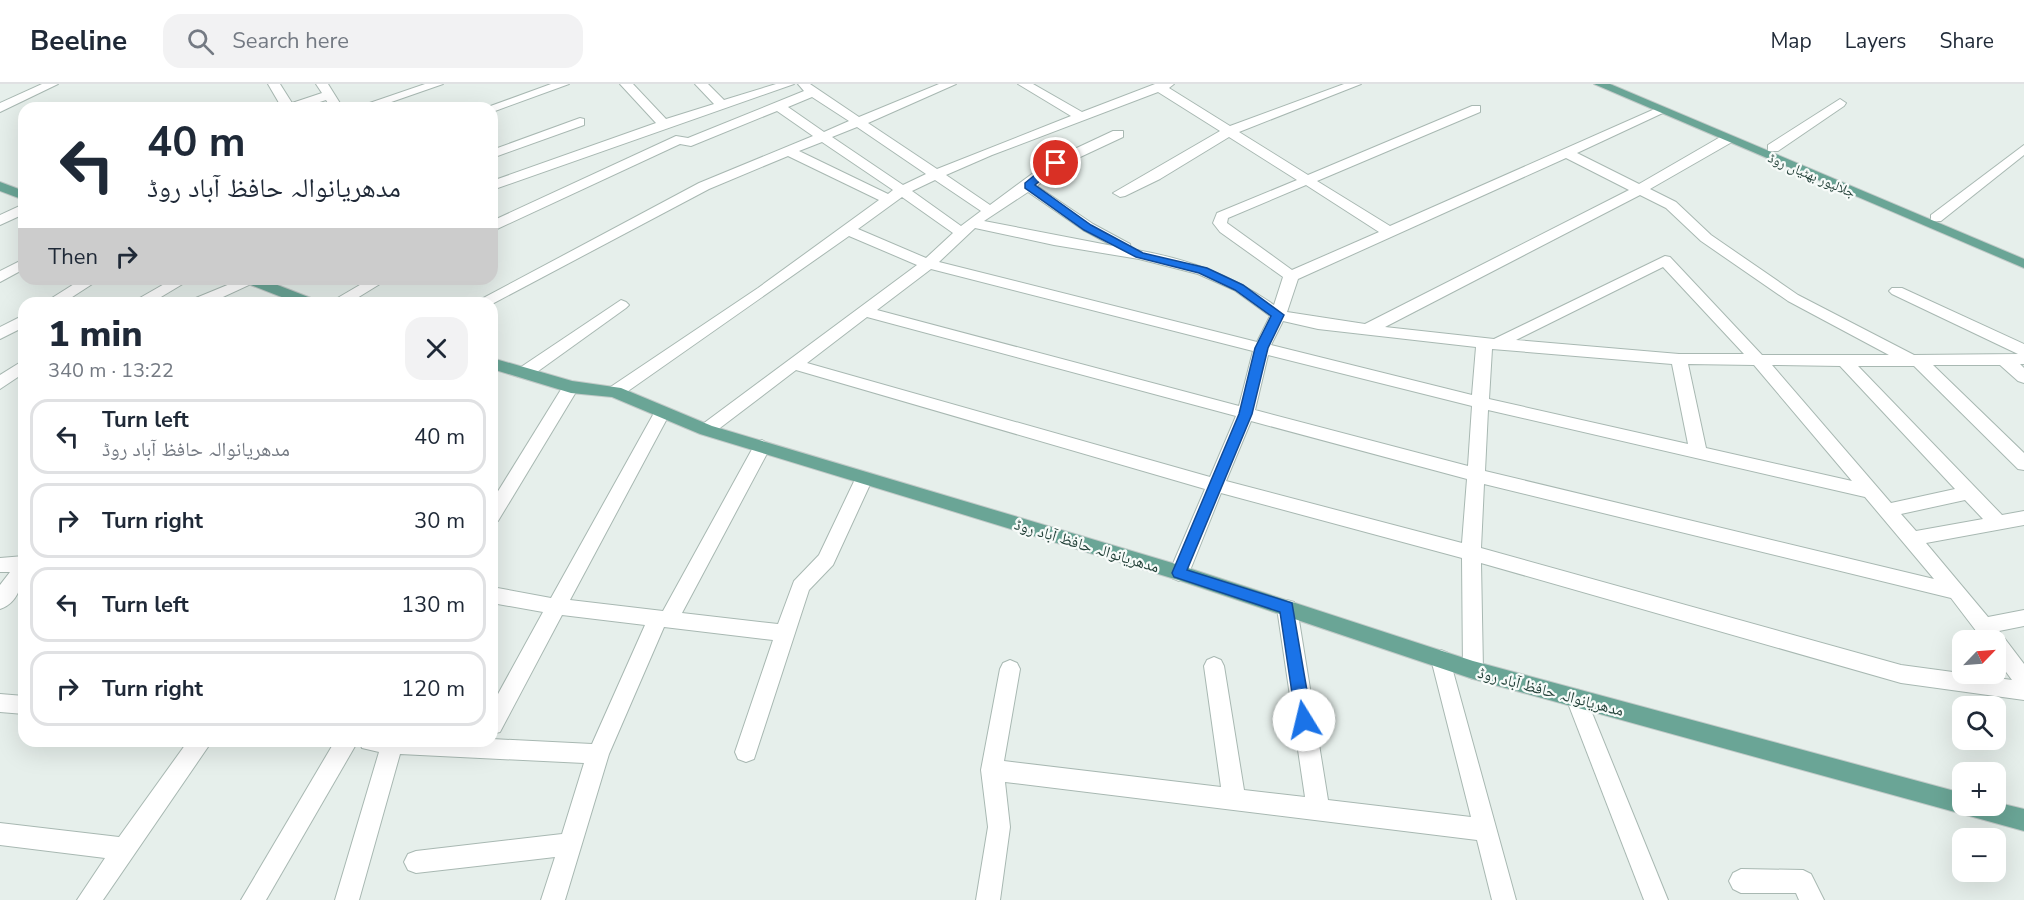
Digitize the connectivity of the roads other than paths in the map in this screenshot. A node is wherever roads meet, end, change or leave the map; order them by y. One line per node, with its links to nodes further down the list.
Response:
1 (52, 84): 23 (street)
2 (274, 84): 16 (street)
3 (437, 84): 18 (street)
4 (563, 84): 22 (street)
5 (626, 84): 29 (street)
6 (701, 84): 20 (street)
7 (788, 84): 20 (street)
8 (950, 84): 28 (street)
9 (1024, 84): 26 (street)
10 (1354, 84): 30 (street)
11 (1600, 84): 25 (main road, جلالپور بھٹیاں روڈ)
12 (1624, 84): 34 (main road, جلالپور بھٹیاں روڈ)
13 (805, 86): 21 (street); 28 (street)
14 (1164, 86): 26 (street); 30 (street)
15 (326, 90): 17 (street)
16 (285, 102)
17 (301, 102)
18 (380, 102)
19 (1840, 103): 34 (street)
20 (722, 105): 29 (street)
21 (779, 105): 32 (street); 53 (street)
22 (498, 106)
23 (0, 108)
24 (1476, 109): 41 (street)
25 (1662, 111): 33 (main road, جلالپور بھٹیاں روڈ); 37 (street)
26 (1082, 117): 39 (street)
27 (580, 122): 38 (street)
28 (857, 123): 32 (street); 39 (street)
29 (664, 124): 38 (street)
30 (1231, 130): 41 (street); 46 (street)
31 (1118, 134): 43 (street)
32 (822, 137): 36 (street); 44 (street)
33 (1727, 139): 45 (street); 60 (main road, جلالپور بھٹیاں روڈ)
34 (1773, 148): 51 (main road, جلالپور بھٹیاں روڈ)
35 (2024, 149): 51 (street)
36 (788, 152): 48 (street); 75 (street)
37 (1566, 153): 45 (street); 56 (street)
38 (510, 160): 40 (street)
39 (937, 173): 44 (street); 49 (street)
40 (498, 177)
41 (1308, 180): 56 (street); 62 (street)
42 (0, 186): 47 (main road)
43 (1028, 186): 49 (street); 58 (street)
44 (904, 189): 48 (street); 54 (street)
45 (1639, 190): 80 (street); 90 (street)
46 (1120, 193)
47 (18, 194)
48 (890, 200): 55 (street)
49 (990, 210): 54 (street)
50 (18, 211): 52 (street)
51 (1936, 218): 57 (main road, جلالپور بھٹیاں روڈ)
52 (0, 221)
53 (498, 223)
54 (966, 227): 58 (street); 59 (street)
55 (848, 230): 59 (street); 98 (street)
56 (1391, 233): 62 (street)
57 (2024, 254)
58 (1140, 255): 78 (street)
59 (928, 264): 77 (street); 83 (street)
60 (2024, 264)
61 (18, 266): 63 (street)
62 (1291, 276): 78 (street)
63 (0, 277)
64 (83, 285): 70 (street)
65 (173, 285): 71 (street)
66 (240, 285): 72 (street)
67 (265, 285): 73 (main road)
68 (370, 285): 74 (street)
69 (1897, 291): 84 (street)
70 (62, 297)
71 (150, 297)
72 (211, 297)
73 (296, 297)
74 (348, 297)
75 (493, 297)
76 (621, 305): 94 (street)
77 (864, 311): 91 (street); 101 (street)
78 (1278, 315): 80 (street); 83 (street)
79 (18, 324): 81 (street)
80 (1368, 329): 82 (street)
81 (0, 334)
82 (1490, 343): 85 (street); 88 (street); 99 (street)
83 (1262, 348): 99 (street); 101 (street)
84 (2024, 350)
85 (1678, 358): 88 (street); 104 (street)
86 (2004, 359): 87 (street); 90 (street); 95 (street)
87 (2024, 359)
88 (1759, 361): 89 (street); 109 (street)
89 (1844, 361): 90 (street); 110 (street)
90 (1916, 361): 105 (street)
91 (793, 364): 102 (street); 108 (street)
92 (498, 365): 94 (main road, مدھریانوالہ حافظ آباد روڈ)
93 (15, 369): 96 (street)
94 (524, 373): 97 (main road, مدھریانوالہ حافظ آباد روڈ)
95 (2024, 377)
96 (0, 383)
97 (571, 387): 98 (main road, مدھریانوالہ حافظ آباد روڈ); 111 (street)
98 (615, 392): 100 (main road, مدھریانوالہ حافظ آباد روڈ)
99 (1481, 403): 104 (street); 106 (street)
100 (662, 413): 102 (main road, مدھریانوالہ حافظ آباد روڈ); 124 (street)
101 (1245, 414): 106 (street); 108 (street)
102 (706, 430): 103 (main road, مدھریانوالہ حافظ آباد روڈ)
103 (762, 446): 107 (main road, مدھریانوالہ حافظ آباد روڈ); 127 (street)
104 (1700, 454): 109 (street)
105 (2024, 464)
106 (1476, 475): 116 (street); 121 (street)
107 (864, 478): 120 (main road, مدھریانوالہ حافظ آباد روڈ); 130 (street)
108 (1215, 485): 116 (street); 120 (street)
109 (1871, 492): 112 (street)
110 (1968, 493): 112 (street); 114 (street)
111 (498, 506)
112 (1888, 510): 115 (street)
113 (2024, 518): 114 (street)
114 (1998, 523): 115 (street)
115 (1912, 539): 121 (street)
116 (1471, 553): 135 (street); 137 (street)
117 (18, 564): 118 (street)
118 (0, 565)
119 (18, 573): 123 (street)
120 (1179, 573): 125 (main road, مدھریانوالہ حافظ آباد روڈ)
121 (1958, 592): 128 (street)
122 (498, 596): 124 (street)
123 (0, 601)
124 (558, 607): 127 (street); 141 (street)
125 (1287, 608): 132 (main road, مدھریانوالہ حافظ آباد روڈ); 151 (street)
126 (2024, 618): 129 (street)
127 (663, 620): 130 (street); 147 (street)
128 (1986, 630)
129 (2002, 630)
130 (785, 633): 146 (street)
131 (2006, 656): 136 (street)
132 (1441, 659): 135 (main road, مدھریانوالہ حافظ آباد روڈ); 154 (street)
133 (1214, 666): 149 (street)
134 (1010, 669): 148 (street)
135 (1473, 670): 138 (main road, مدھریانوالہ حافظ آباد روڈ)
136 (2024, 680)
137 (2024, 691)
138 (1576, 698): 150 (main road, مدھریانوالہ حافظ آباد روڈ); 166 (street)
139 (0, 703): 140 (street)
140 (18, 704)
141 (498, 714)
142 (498, 746): 147 (street)
143 (197, 747): 157 (street)
144 (343, 747): 161 (street)
145 (380, 747): 162 (street)
146 (746, 752)
147 (598, 754): 156 (street)
148 (992, 770): 149 (street); 164 (street)
149 (1234, 800): 151 (street)
150 (1952, 800)
151 (1318, 810): 154 (street)
152 (2006, 815): 153 (main road)
153 (2024, 820)
154 (1487, 831): 165 (street)
155 (0, 834): 157 (street)
156 (570, 844): 158 (street); 163 (street)
157 (124, 849): 160 (street)
158 (416, 862)
159 (1741, 881): 167 (street)
160 (89, 900)
161 (253, 900)
162 (347, 900)
163 (553, 900)
164 (988, 900)
165 (1504, 900)
166 (1656, 900)
167 (1812, 900)

